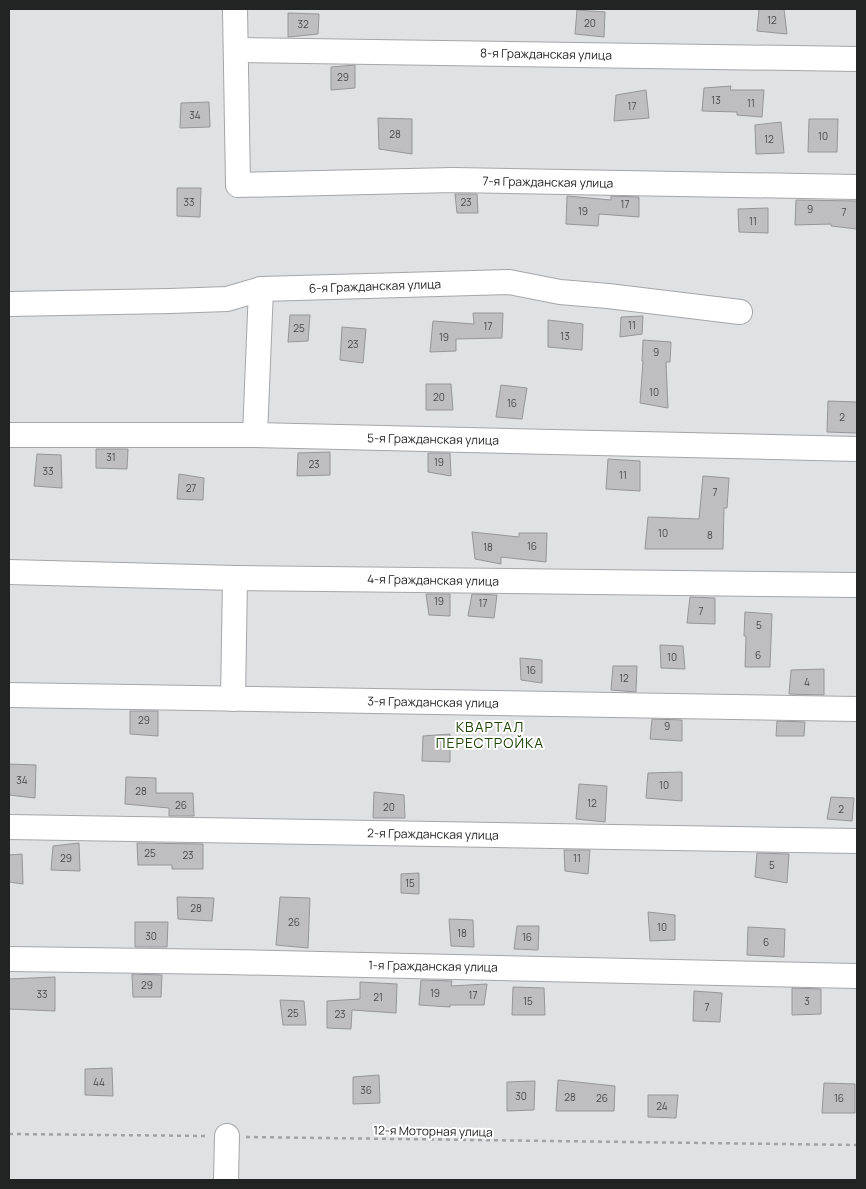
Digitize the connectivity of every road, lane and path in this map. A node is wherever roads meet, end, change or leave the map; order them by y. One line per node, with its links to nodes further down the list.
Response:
1 (235, 9): 2 (street)
2 (236, 50): 3 (street, 8-я Гражданская улица); 4 (street, 7-я Гражданская улица)
3 (857, 59)
4 (857, 187)
5 (261, 289): 6 (street, 6-я Гражданская улица); 7 (street, 6-я Гражданская улица); 9 (street)
6 (9, 304)
7 (740, 312)
8 (9, 435): 9 (street, 5-я Гражданская улица)
9 (255, 435): 10 (street, 5-я Гражданская улица)
10 (857, 449)
11 (9, 572): 12 (street, 4-я Гражданская улица)
12 (235, 578): 13 (street, 4-я Гражданская улица); 15 (street)
13 (857, 584)
14 (9, 695): 15 (street, 3-я Гражданская улица)
15 (233, 699): 16 (street, 3-я Гражданская улица)
16 (857, 709)
17 (9, 827): 18 (street, 2-я Гражданская улица)
18 (857, 842)
19 (9, 960): 20 (street, 1-я Гражданская улица)
20 (857, 976)
21 (9, 1134): 22 (path, 12-я Моторная улица)
22 (227, 1136): 23 (path, 12-я Моторная улица); 24 (street)
23 (857, 1146)
24 (226, 1180)

